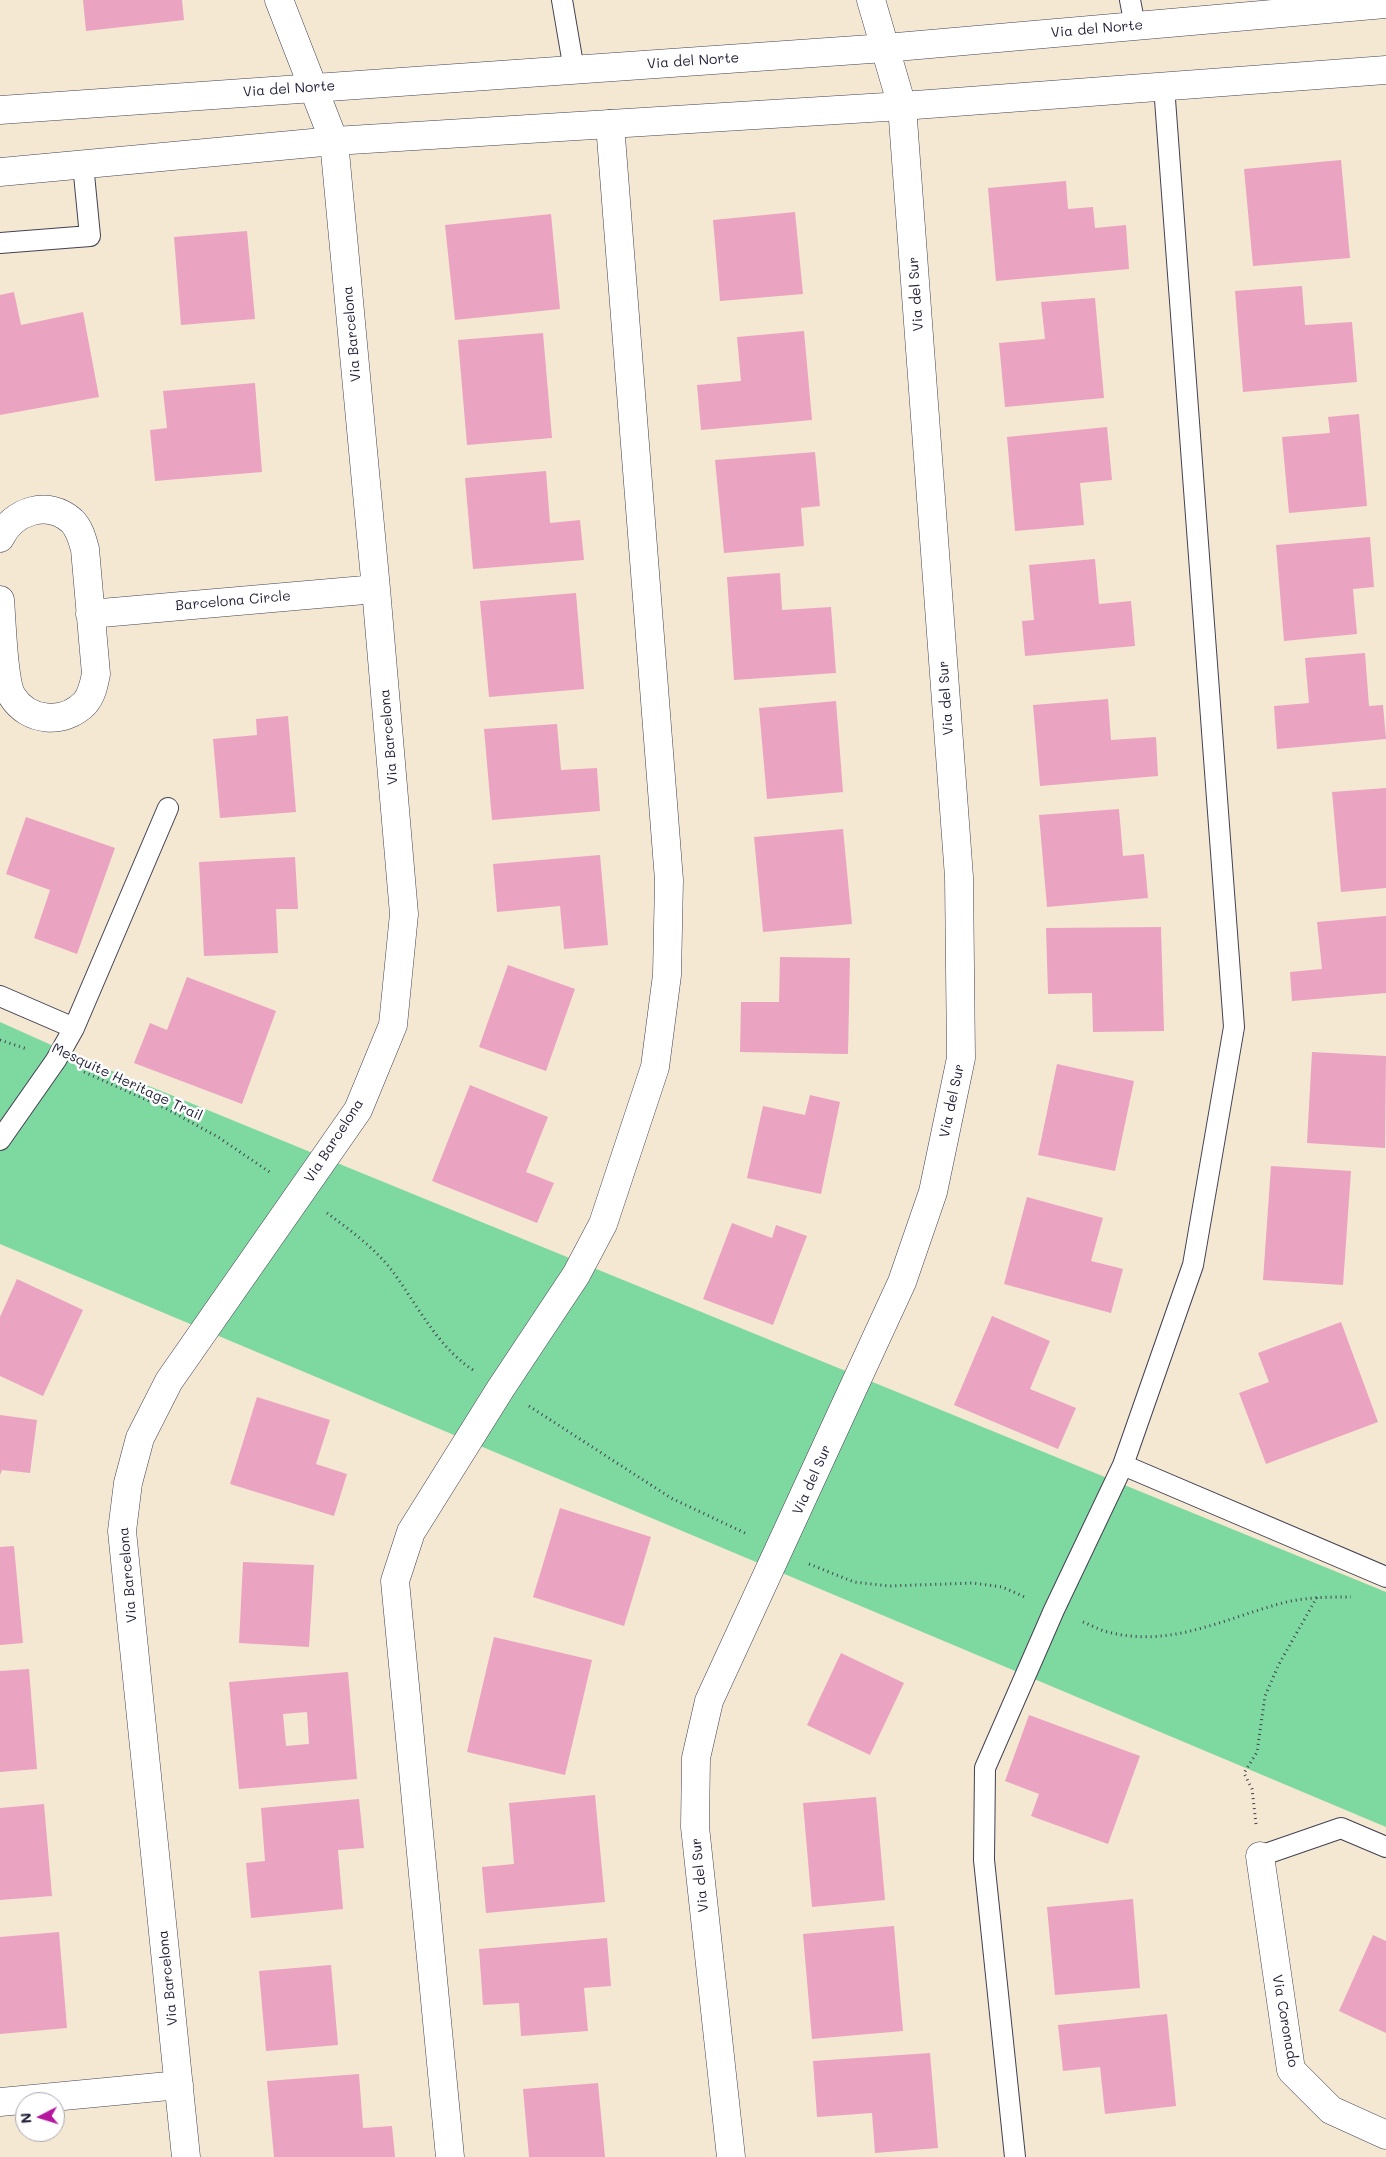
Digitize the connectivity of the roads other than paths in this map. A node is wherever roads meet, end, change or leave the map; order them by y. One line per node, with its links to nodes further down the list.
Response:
1 (279, 0): 10 (street, Via Barcelona)
2 (562, 0): 7 (lane)
3 (871, 0): 6 (street, Via del Sur)
4 (1386, 4): 5 (street, Via del Norte)
5 (1133, 13): 6 (street, Via del Norte)
6 (885, 48): 7 (street, Via del Norte); 11 (street, Via del Sur)
7 (574, 70): 10 (street, Via del Norte)
8 (1386, 70): 9 (street)
9 (1164, 86): 11 (street); 26 (lane)
10 (314, 87): 12 (street, Via del Norte); 14 (street, Via Barcelona)
11 (902, 106): 13 (street); 35 (street, Via del Sur)
12 (0, 110)
13 (610, 124): 14 (street); 34 (street)
14 (334, 141): 15 (street); 19 (street, Via Barcelona)
15 (83, 164): 16 (street); 17 (lane)
16 (0, 172)
17 (0, 243)
18 (0, 538): 21 (street)
19 (376, 589): 21 (street, Barcelona Circle); 30 (street, Via Barcelona)
20 (0, 600): 21 (street)
21 (90, 614)
22 (168, 808): 24 (lane)
23 (0, 996): 24 (lane)
24 (74, 1028): 25 (lane)
25 (0, 1140)
26 (1124, 1465): 27 (lane); 36 (lane)
27 (1386, 1577)
28 (1386, 1847): 29 (lane)
29 (1260, 1856): 32 (street, Via Coronado)
30 (179, 2085): 31 (street); 33 (street, Via Barcelona)
31 (0, 2102)
32 (1386, 2135)
33 (186, 2157)
34 (450, 2157)
35 (731, 2157)
36 (1015, 2157)

